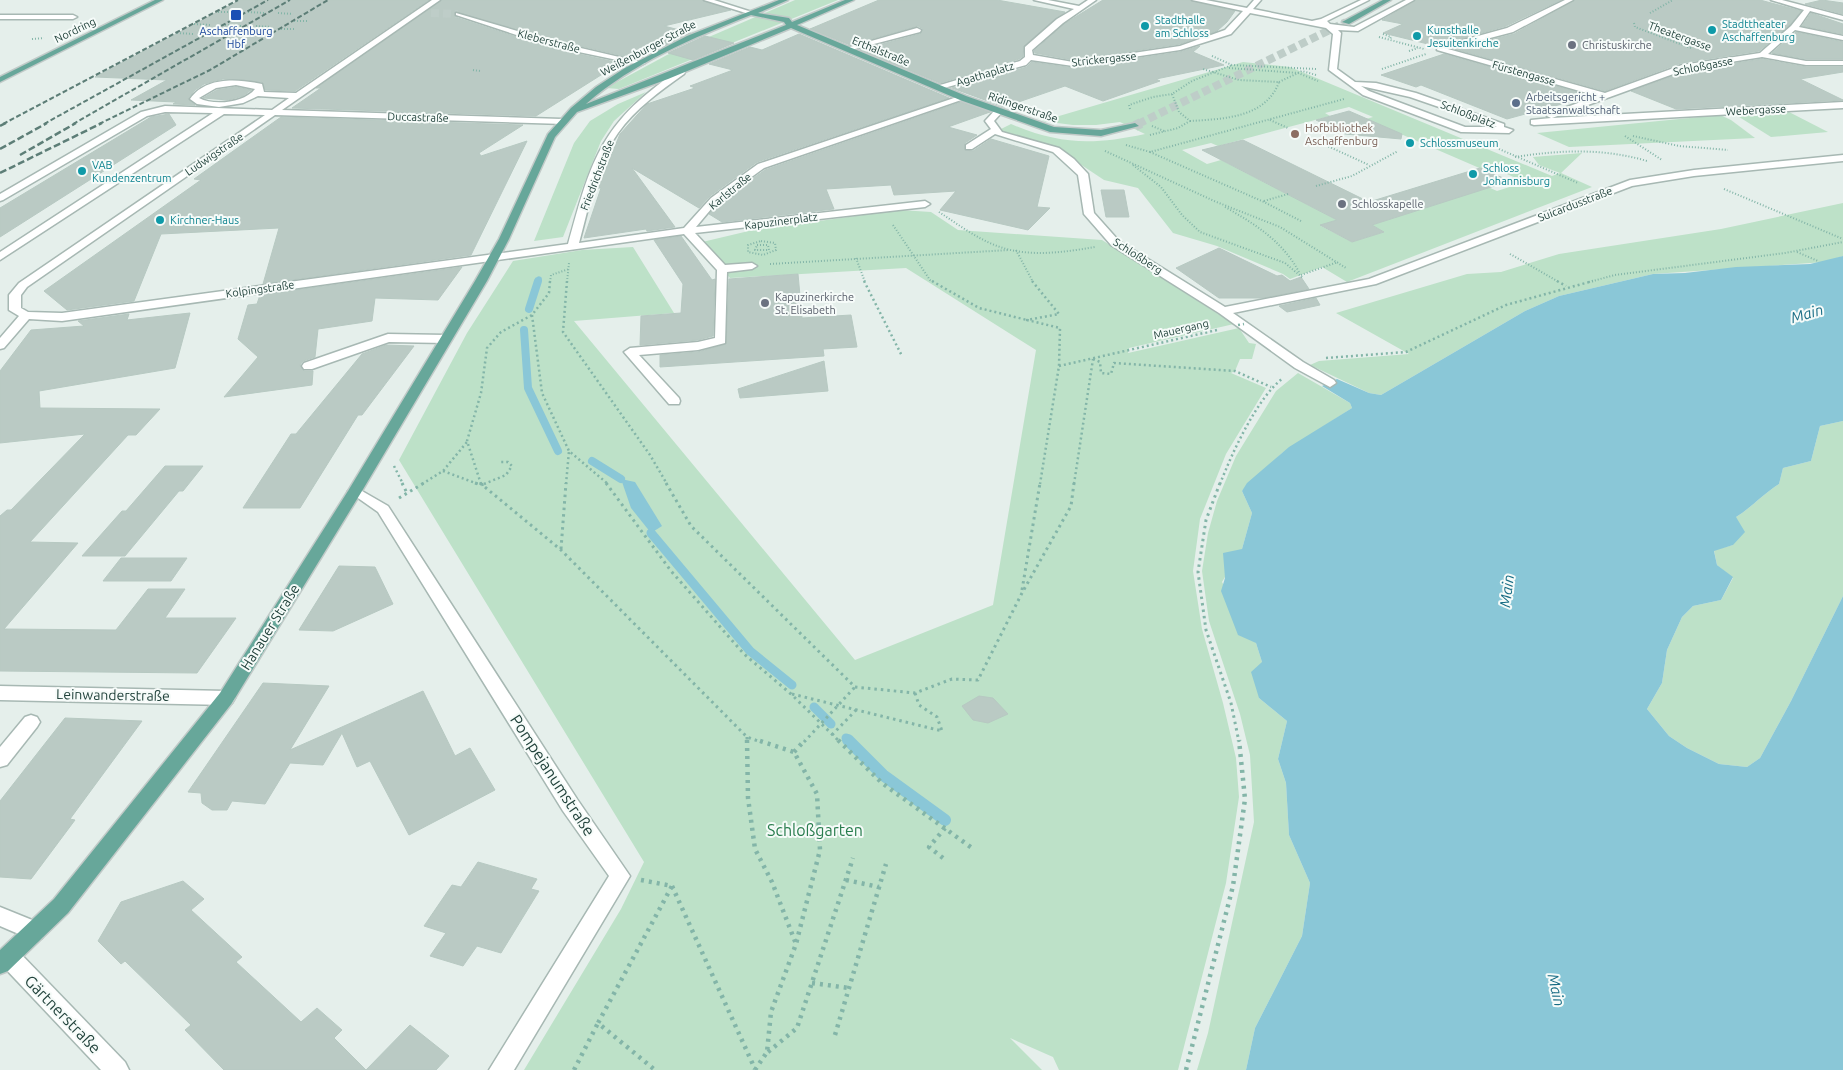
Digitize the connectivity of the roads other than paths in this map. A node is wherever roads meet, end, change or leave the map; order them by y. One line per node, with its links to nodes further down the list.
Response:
1 (149, 0): 42 (main road, Nordring)
2 (160, 0): 45 (main road, Nordring)
3 (437, 0): 19 (street, Ludwigstraße)
4 (706, 0): 21 (street, Erthalstraße)
5 (785, 0): 21 (main road, Weißenburger Straße)
6 (851, 0): 31 (main road, Friedrichstraße)
7 (1037, 0): 16 (street)
8 (1092, 0): 16 (street)
9 (1195, 0): 22 (street)
10 (1258, 0): 22 (street, Strickergasse)
11 (1366, 0): 29 (street)
12 (1388, 0): 30 (main road)
13 (1411, 0): 32 (street)
14 (1570, 0): 50 (street, Fürstengasse)
15 (1774, 0): 17 (street)
16 (1079, 8): 38 (street)
17 (1808, 9): 24 (street); 33 (street)
18 (1843, 10): 24 (street)
19 (419, 12): 20 (street); 49 (street, Ludwigstraße)
20 (431, 13)
21 (751, 13): 31 (main road, Erthalstraße); 39 (main road, Weißenburger Straße)
22 (1248, 13): 28 (street); 38 (street, Strickergasse)
23 (458, 14): 39 (street, Kleberstraße)
24 (1824, 14): 27 (street)
25 (0, 17): 26 (street)
26 (68, 18)
27 (1843, 18)
28 (1302, 21): 29 (street); 32 (street)
29 (1322, 21): 32 (street)
30 (1346, 22)
31 (790, 25): 36 (main road, Erthalstraße); 43 (main road, Friedrichstraße)
32 (1332, 28): 46 (street, Schloßplatz)
33 (1794, 28): 35 (street); 37 (street)
34 (918, 30): 36 (street)
35 (1843, 38)
36 (847, 49): 48 (main road, Erthalstraße)
37 (1762, 55): 41 (street, Schloßgasse); 50 (street, Schloßgasse)
38 (1029, 57): 48 (street, Agathaplatz)
39 (641, 63): 54 (main road, Weißenburger Straße)
40 (1843, 63): 41 (street)
41 (1820, 64): 44 (street)
42 (0, 72)
43 (681, 72): 54 (main road, Friedrichstraße); 66 (street, Friedrichstraße)
44 (1843, 72)
45 (0, 80)
46 (1354, 83): 46 (street, Schloßplatz)
47 (259, 86): 49 (street)
48 (940, 88): 51 (main road, Erthalstraße)
49 (299, 96): 56 (street, Ludwigstraße)
50 (1606, 96): 57 (street, Schloßgasse)
51 (963, 98): 55 (main road, Ridingerstraße); 65 (street, Karlstraße)
52 (1843, 105): 57 (street, Webergasse)
53 (224, 110): 56 (street, Duccastraße); 63 (street, Duccastraße); 67 (street)
54 (573, 111): 58 (main road, Weißenburger Straße)
55 (999, 111): 59 (main road, Ridingerstraße); 60 (street)
56 (275, 112): 58 (street, Duccastraße); 71 (street, Ludwigstraße)
57 (1670, 115)
58 (561, 122): 68 (main road, Weißenburger Straße)
59 (1136, 126)
60 (995, 130): 61 (street); 73 (street, Schloßberg)
61 (969, 146)
62 (1843, 158): 73 (street, Suicardusstraße)
63 (0, 198)
64 (926, 204): 65 (street, Kapuzinerplatz)
65 (687, 232): 66 (street); 70 (street)
66 (572, 247): 68 (street)
67 (0, 257)
68 (494, 257): 74 (street, Kolpingstraße); 75 (main road, Hanauer Straße)
69 (752, 266): 70 (street)
70 (722, 269): 79 (street)
71 (14, 305): 72 (street); 74 (street)
72 (0, 307)
73 (1223, 311): 78 (street, Schloßberg)
74 (26, 315): 76 (street)
75 (446, 339): 77 (street); 80 (main road, Hanauer Straße)
76 (0, 345)
77 (308, 366)
78 (1330, 382)
79 (674, 401)
80 (355, 491): 82 (main road, Hanauer Straße); 89 (street, Pompejanumstraße)
81 (0, 692): 82 (street, Leinwanderstraße)
82 (226, 698): 86 (main road, Hanauer Straße)
83 (31, 722): 84 (street)
84 (0, 760)
85 (0, 916): 86 (street)
86 (35, 931): 87 (main road, Hanauer Straße)
87 (4, 960): 88 (street, Gärtnerstraße)
88 (116, 1070)
89 (501, 1070)

